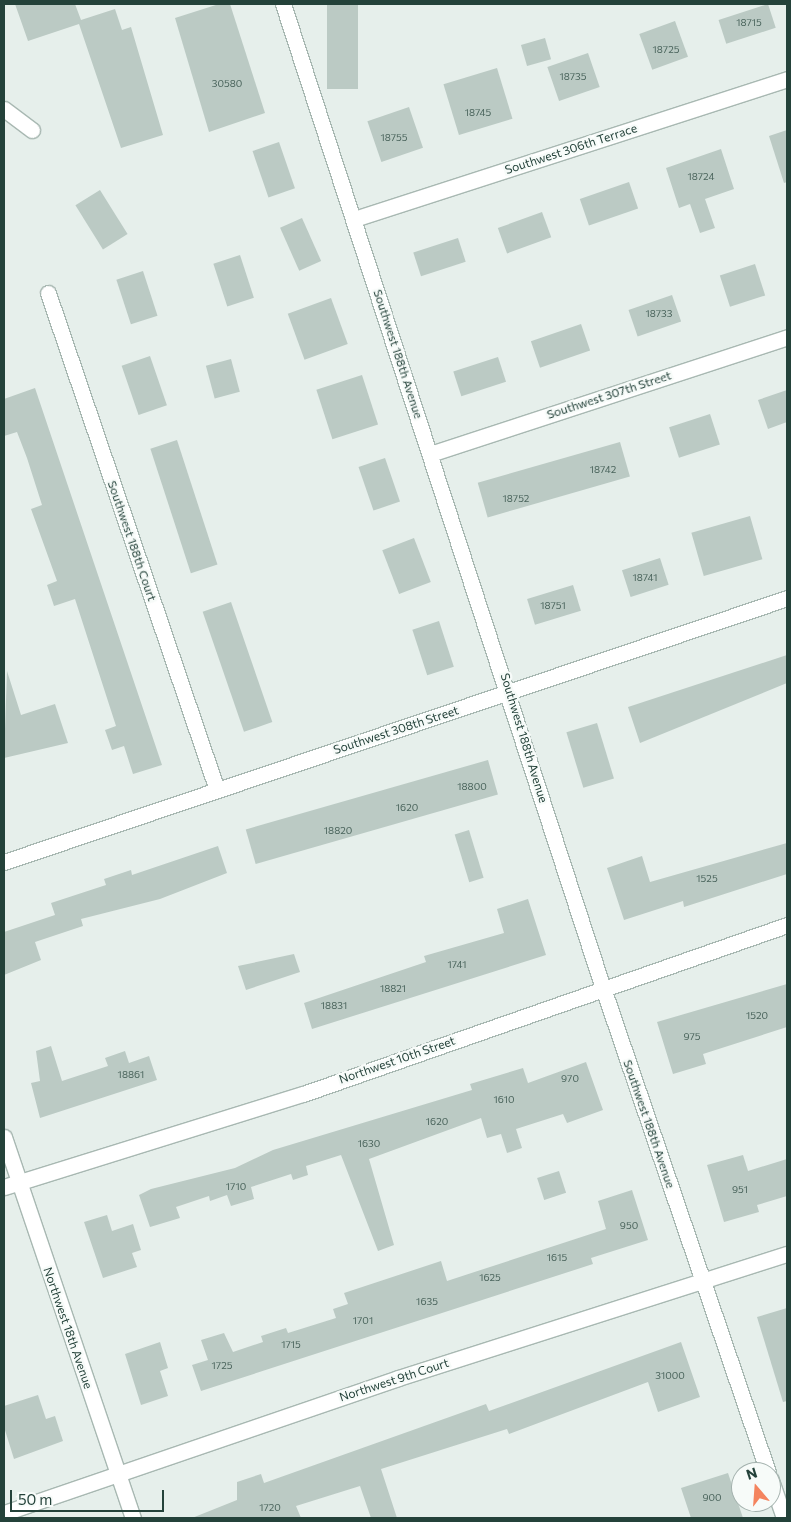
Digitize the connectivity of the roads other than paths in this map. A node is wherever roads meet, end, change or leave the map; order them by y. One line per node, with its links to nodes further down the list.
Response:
1 (283, 4): 5 (street, Southwest 188th Avenue)
2 (787, 79): 5 (street, Southwest 306th Terrace)
3 (4, 108): 4 (street)
4 (32, 130)
5 (354, 219): 8 (street, Southwest 188th Avenue)
6 (48, 293): 11 (street, Southwest 188th Court)
7 (787, 337): 8 (street, Southwest 307th Street)
8 (430, 454): 10 (street, Southwest 188th Avenue)
9 (787, 598): 10 (street, Southwest 308th Street)
10 (509, 692): 11 (street, Southwest 308th Street); 14 (street, Southwest 188th Avenue)
11 (217, 790): 12 (street, Southwest 308th Street)
12 (4, 862)
13 (787, 925): 14 (street, Northwest 10th Street)
14 (603, 988): 16 (street, Northwest 10th Street); 18 (street, Southwest 188th Avenue)
15 (4, 1137): 16 (street, Northwest 18th Avenue)
16 (11, 1185): 20 (street, Northwest 18th Avenue)
17 (787, 1254): 18 (street, Northwest 9th Court)
18 (703, 1282): 19 (street, Southwest 188th Avenue); 20 (street, Northwest 9th Court)
19 (765, 1462)
20 (118, 1475): 21 (street, Northwest 9th Court); 22 (street, Northwest 18th Avenue)
21 (4, 1514)
22 (132, 1518)

